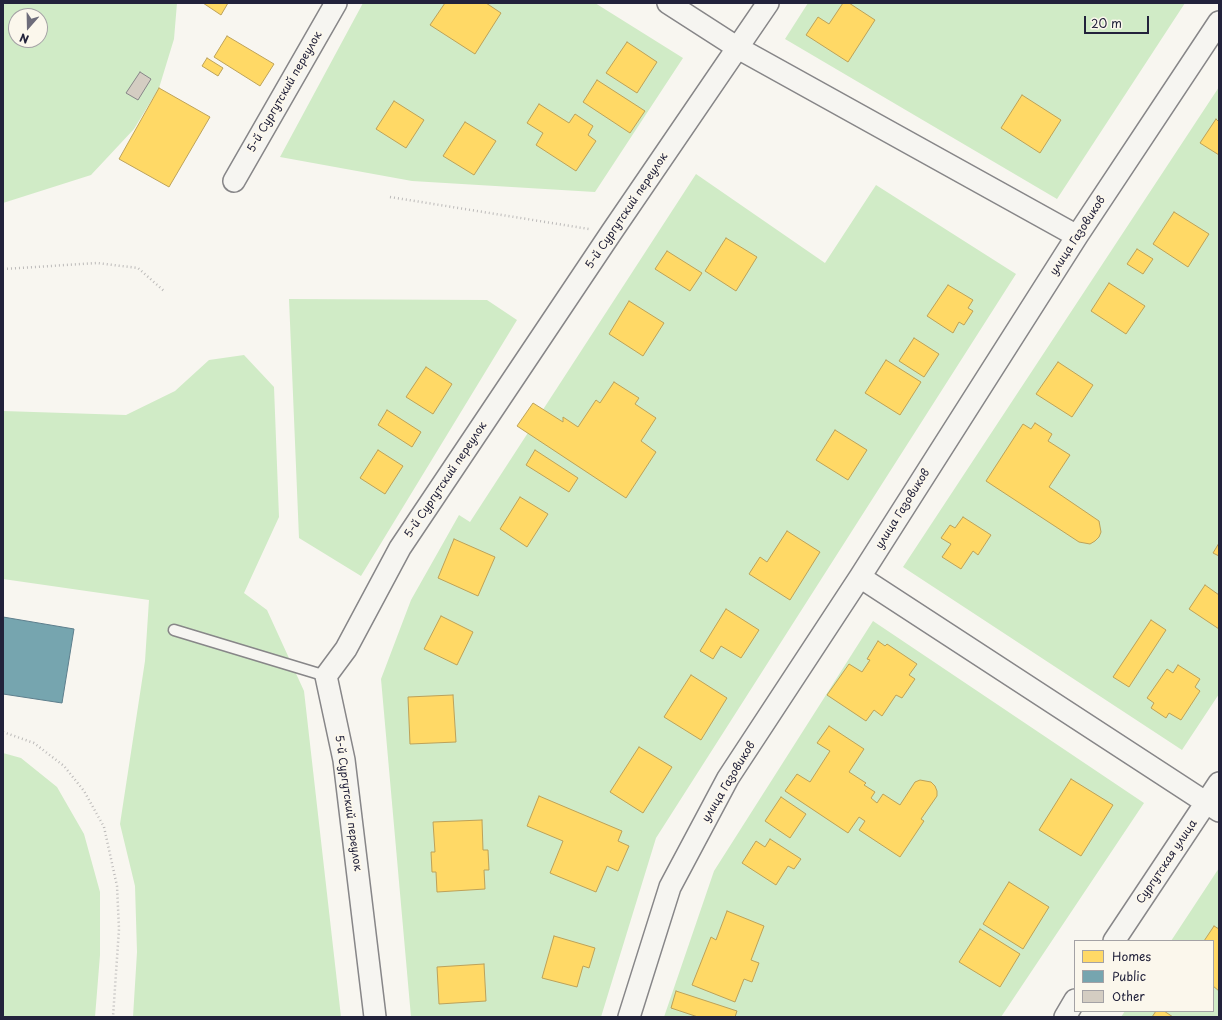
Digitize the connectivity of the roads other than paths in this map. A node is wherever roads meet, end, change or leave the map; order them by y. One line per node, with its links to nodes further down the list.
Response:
1 (336, 3): 6 (street, 5-й Сургутский переулок)
2 (668, 3): 5 (street)
3 (768, 3): 5 (street, 5-й Сургутский переулок)
4 (1219, 22): 7 (street, улица Газовиков)
5 (738, 48): 7 (street); 10 (street, 5-й Сургутский переулок)
6 (234, 181)
7 (1077, 236): 8 (street, улица Газовиков)
8 (860, 577): 12 (street); 16 (street, улица Газовиков)
9 (174, 630): 10 (lane)
10 (326, 676): 15 (street, 5-й Сургутский переулок)
11 (1219, 783): 12 (street, Сургутская улица)
12 (1212, 807): 13 (street, Сургутская улица)
13 (1115, 940)
14 (1074, 1002): 17 (street)
15 (375, 1017)
16 (629, 1017)
17 (1065, 1017)

